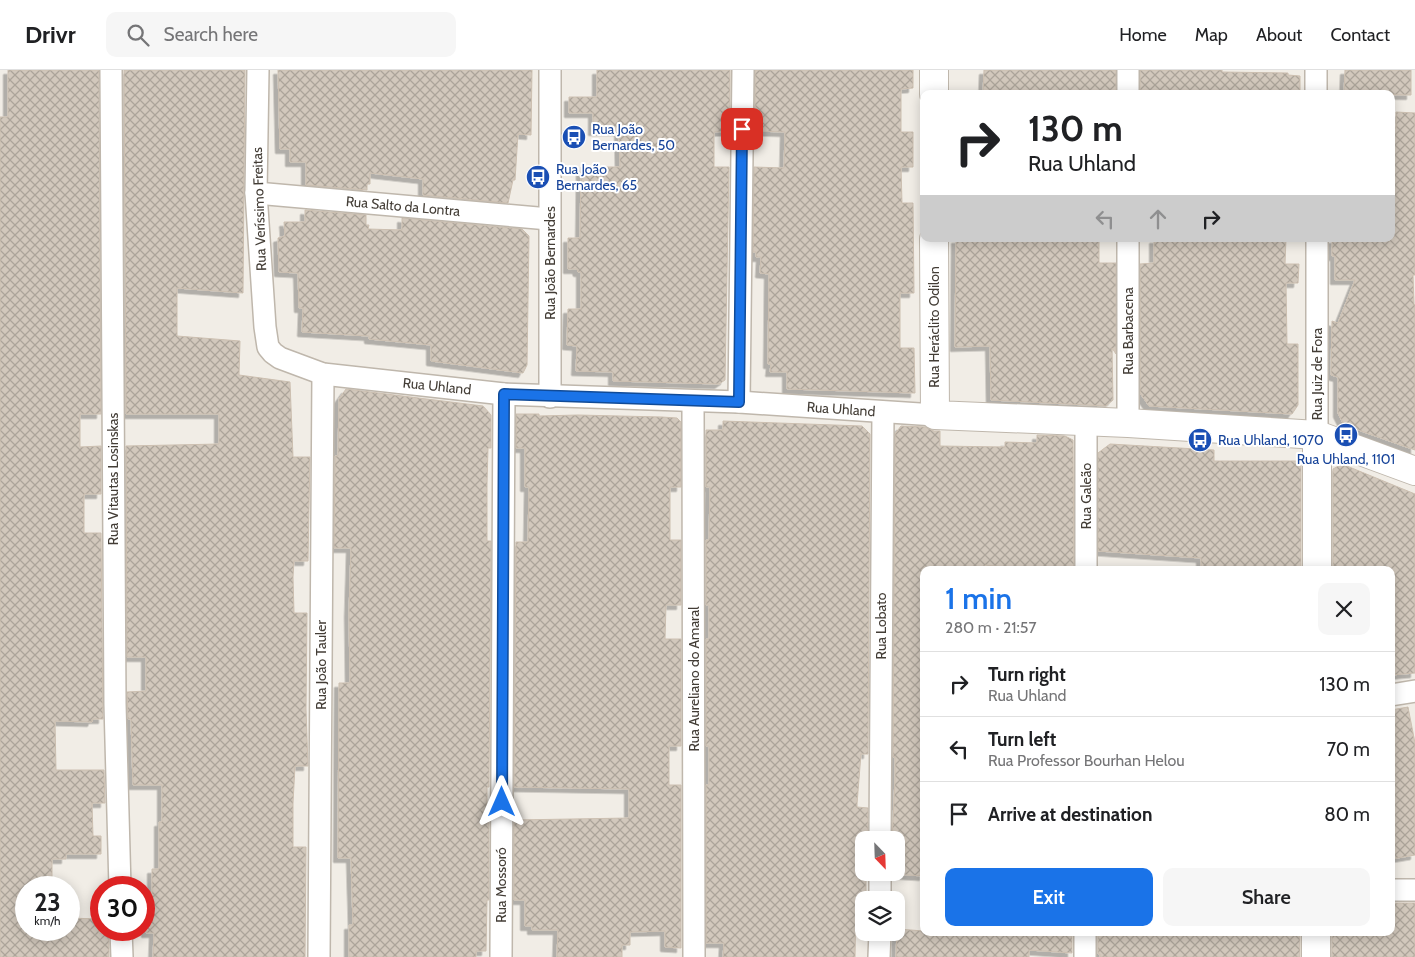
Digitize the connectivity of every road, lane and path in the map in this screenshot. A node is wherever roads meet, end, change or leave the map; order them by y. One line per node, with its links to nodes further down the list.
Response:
1 (110, 70): 33 (street, Rua Vitautas Losinskas)
2 (258, 70): 11 (street, Rua Veríssimo Freitas)
3 (550, 70): 12 (street, Rua João Bernardes)
4 (743, 70): 21 (street)
5 (934, 70): 8 (street)
6 (1128, 70): 9 (street)
7 (1316, 70): 10 (street)
8 (934, 90)
9 (1128, 90)
10 (1316, 90)
11 (256, 193): 12 (street, Rua Salto da Lontra); 16 (street, Rua Veríssimo Freitas)
12 (549, 219): 19 (street, Rua João Bernardes)
13 (934, 242): 23 (street, Rua Heráclito Odilon)
14 (1128, 242): 25 (street, Rua Barbacena)
15 (1317, 242): 26 (street, Rua Juiz de Fora)
16 (268, 347): 17 (street, Rua Uhland)
17 (323, 374): 18 (street, Rua Uhland); 41 (street, Rua João Tauler)
18 (504, 394): 19 (street, Rua Uhland); 42 (street, Rua Mossoró)
19 (550, 397): 20 (street, Rua Uhland)
20 (693, 400): 21 (street, Rua Uhland); 43 (street, Rua Aureliano do Amaral)
21 (739, 402): 22 (street, Rua Uhland)
22 (883, 412): 23 (street, Rua Uhland); 32 (street, Rua Lobato)
23 (935, 416): 24 (street, Rua Uhland)
24 (1086, 422): 25 (street, Rua Uhland); 28 (street, Rua Galeão)
25 (1128, 424): 26 (street, Rua Uhland)
26 (1317, 435): 27 (street, Rua Uhland); 29 (street, Rua Juiz de Fora)
27 (1415, 471)
28 (1086, 566)
29 (1316, 566)
30 (1415, 691): 31 (street)
31 (1395, 694)
32 (880, 831)
33 (120, 876)
34 (1395, 890): 35 (street)
35 (1415, 890)
36 (1085, 936): 45 (street)
37 (1316, 936): 46 (street)
38 (121, 941): 40 (street)
39 (880, 941): 44 (street)
40 (122, 957)
41 (319, 957)
42 (501, 957)
43 (694, 957)
44 (880, 957)
45 (1085, 957)
46 (1316, 957)

